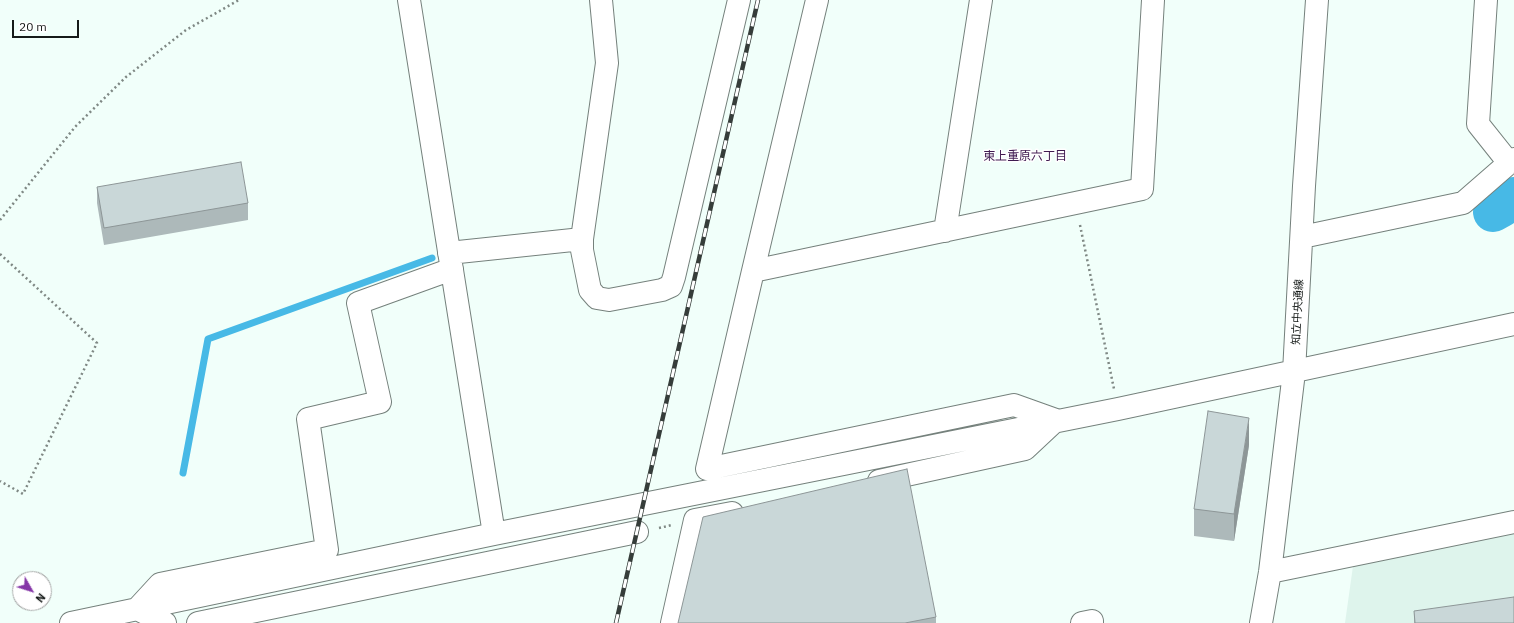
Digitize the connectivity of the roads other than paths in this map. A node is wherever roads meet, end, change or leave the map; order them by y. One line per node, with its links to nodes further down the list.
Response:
1 (409, 0): 13 (street)
2 (601, 0): 12 (street)
3 (739, 0): 12 (street)
4 (817, 0): 14 (street)
5 (981, 0): 10 (street)
6 (1153, 0): 10 (street)
7 (1317, 0): 11 (street, 知立中央通線)
8 (1486, 0): 9 (street)
9 (1511, 161): 11 (street)
10 (945, 231): 14 (street)
11 (1302, 237): 16 (street, 知立中央通線)
12 (582, 238): 13 (street)
13 (450, 261): 26 (street); 30 (street)
14 (753, 271): 18 (street)
15 (1514, 324): 16 (street)
16 (1294, 372): 17 (street); 28 (street, 知立中央通線)
17 (1056, 420): 18 (street); 19 (street); 21 (street)
18 (844, 440): 20 (street)
19 (928, 446): 20 (street); 21 (street)
20 (849, 462): 26 (street)
21 (933, 469): 22 (street)
22 (856, 486)
23 (749, 509): 34 (street)
24 (1514, 522): 28 (street)
25 (637, 532): 29 (street)
26 (494, 534): 27 (street)
27 (379, 558): 29 (street); 30 (street)
28 (1270, 572): 37 (street, 知立中央通線)
29 (384, 585): 33 (street)
30 (137, 609): 31 (street); 32 (street)
31 (71, 623)
32 (165, 623)
33 (198, 623)
34 (672, 623)
35 (1082, 623): 36 (street)
36 (1092, 623)
37 (1261, 623)

